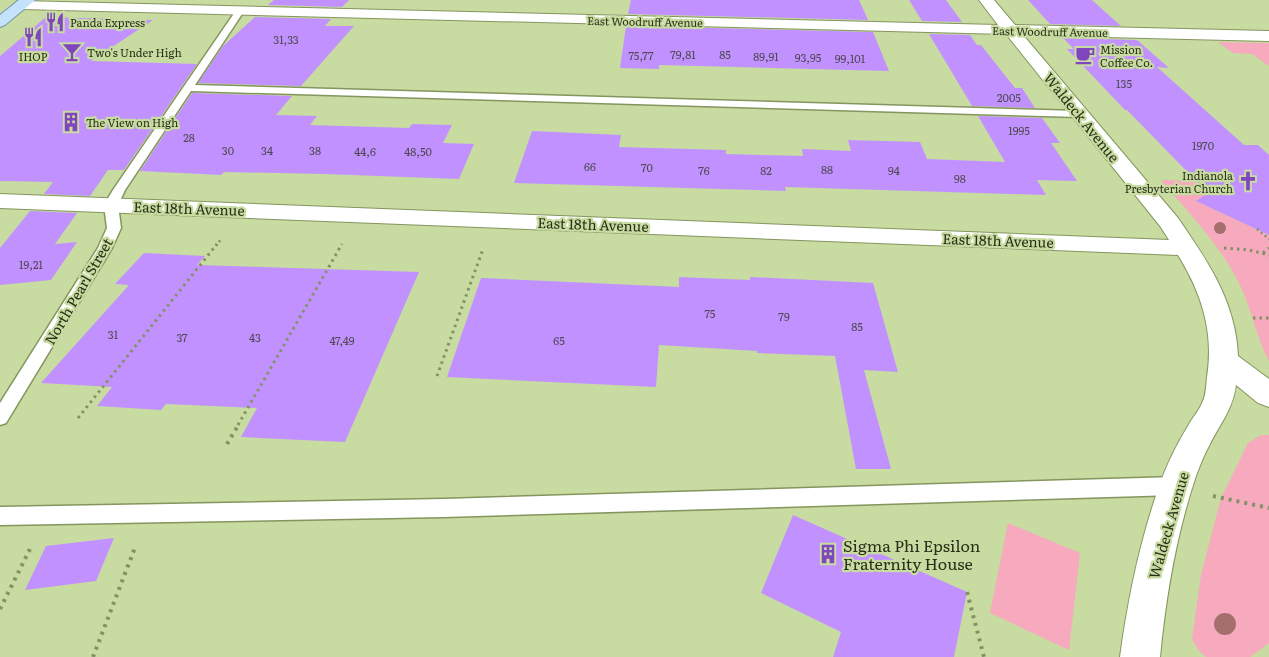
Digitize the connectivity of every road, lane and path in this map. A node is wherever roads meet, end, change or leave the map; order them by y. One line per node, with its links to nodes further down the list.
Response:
1 (413, 0): 5 (street)
2 (986, 0): 7 (street, Waldeck Avenue)
3 (25, 3): 4 (street, East Woodruff Avenue); 6 (main road)
4 (240, 11): 5 (street, East Woodruff Avenue); 9 (lane)
5 (401, 15): 7 (street, East Woodruff Avenue)
6 (0, 22)
7 (1011, 30): 8 (street, East Woodruff Avenue); 10 (street, Waldeck Avenue)
8 (1269, 36)
9 (187, 88): 10 (lane); 12 (lane)
10 (1079, 114): 19 (street, Waldeck Avenue)
11 (0, 202): 12 (street, East 18th Avenue)
12 (111, 205): 19 (street, East 18th Avenue); 28 (lane, North Pearl Street)
13 (1257, 229): 16 (path)
14 (226, 232): 29 (path)
15 (346, 236): 30 (path)
16 (1269, 239)
17 (485, 242): 26 (path)
18 (1216, 247): 21 (path)
19 (1187, 248): 25 (street, Waldeck Avenue)
20 (1269, 248): 21 (path)
21 (1263, 253): 22 (path)
22 (1269, 254)
23 (1253, 318): 24 (path)
24 (1269, 318)
25 (1226, 362): 27 (street); 31 (street, Waldeck Avenue)
26 (437, 376)
27 (1269, 395)
28 (0, 418)
29 (78, 418)
30 (227, 444)
31 (1176, 486): 32 (path); 33 (lane); 40 (street, Waldeck Avenue)
32 (1269, 508)
33 (148, 514): 34 (lane); 38 (path)
34 (47, 515): 35 (lane); 37 (path)
35 (0, 516)
36 (967, 592): 39 (path)
37 (0, 609)
38 (93, 657)
39 (984, 657)
40 (1140, 657)

